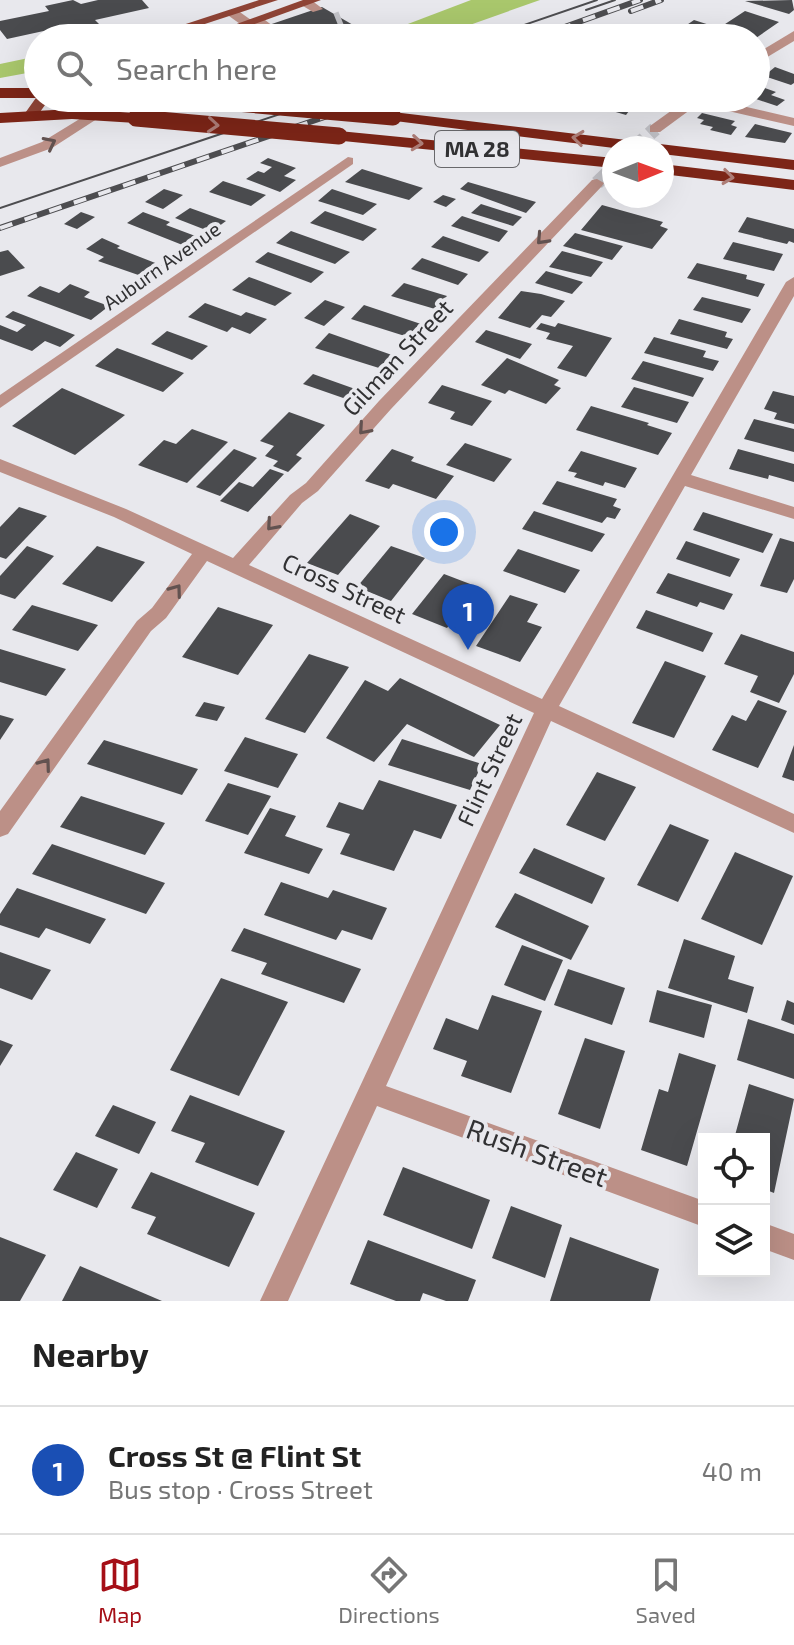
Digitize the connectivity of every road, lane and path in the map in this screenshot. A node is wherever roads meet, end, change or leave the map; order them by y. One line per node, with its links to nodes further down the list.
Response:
1 (272, 0): 3 (main road)
2 (311, 3): 4 (main road)
3 (233, 13): 4 (street); 5 (main road)
4 (257, 23): 6 (main road)
5 (196, 24)
6 (253, 24)
7 (794, 35): 8 (street)
8 (770, 51)
9 (0, 93): 10 (highway)
10 (24, 93)
11 (33, 112): 18 (main road)
12 (68, 112): 16 (main road)
13 (337, 112): 22 (highway, MA 28, one-way to 13, bridge)
14 (676, 112): 21 (street)
15 (752, 112): 20 (street)
16 (65, 115): 17 (highway, MA 28); 18 (highway, MA 28)
17 (96, 115): 25 (highway, MA 28, one-way to 25, bridge); 26 (street, one-way to 17)
18 (30, 116): 19 (highway, MA 28)
19 (0, 118)
20 (794, 122)
21 (655, 129)
22 (602, 142)
23 (674, 150): 27 (highway)
24 (348, 161): 32 (street, Auburn Avenue)
25 (602, 162)
26 (0, 163)
27 (794, 165)
28 (674, 170): 30 (highway, one-way to 30)
29 (597, 183): 37 (street, Gilman Street, one-way to 37)
30 (794, 185)
31 (794, 282): 34 (street, Flint Street)
32 (0, 403)
33 (0, 465): 36 (street, Cross Street)
34 (680, 478): 35 (street); 38 (street, Flint Street)
35 (794, 513)
36 (204, 552): 37 (street, Cross Street); 40 (street, one-way to 36)
37 (236, 567): 38 (street, Cross Street)
38 (545, 712): 39 (street, Cross Street); 41 (street, Flint Street)
39 (794, 824)
40 (0, 828)
41 (371, 1092): 42 (street, Rush Street); 45 (street, Flint Street)
42 (698, 1212)
43 (770, 1238): 44 (street)
44 (794, 1247)
45 (274, 1301)

